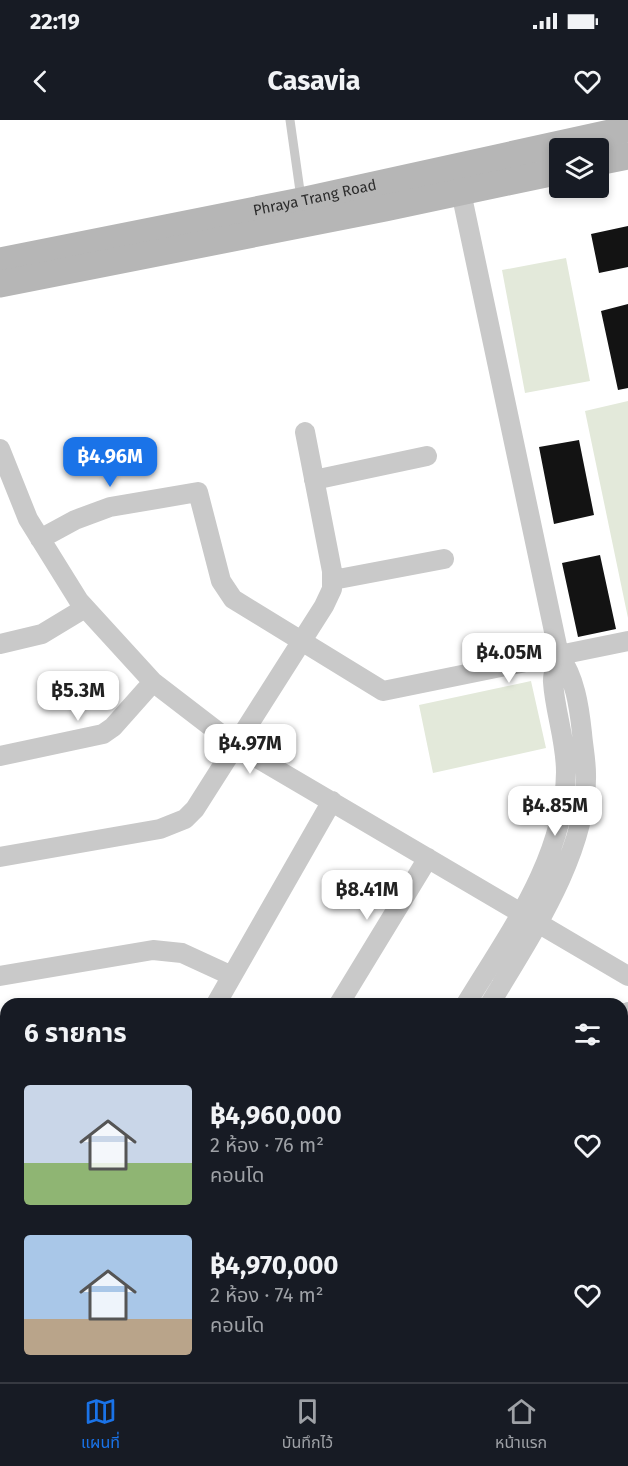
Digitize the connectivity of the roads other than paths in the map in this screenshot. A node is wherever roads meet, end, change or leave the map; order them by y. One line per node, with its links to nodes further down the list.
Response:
1 (290, 120): 7 (lane)
2 (628, 129): 7 (main road, Phraya Trang Road)
3 (628, 156): 4 (main road)
4 (609, 160)
5 (549, 173): 6 (main road, Phraya Trang Road)
6 (461, 192): 9 (main road, Phraya Trang Road); 21 (street)
7 (301, 201): 8 (main road, Phraya Trang Road)
8 (0, 261)
9 (0, 284)
10 (304, 432): 13 (street)
11 (0, 449): 14 (street)
12 (427, 456): 13 (street)
13 (314, 480): 16 (street)
14 (40, 539): 17 (street); 18 (street)
15 (444, 559): 16 (street)
16 (333, 580): 18 (street)
17 (86, 608): 20 (street); 22 (street)
18 (301, 641): 21 (street); 23 (street)
19 (628, 641): 21 (street)
20 (0, 644)
21 (559, 655): 28 (street)
22 (153, 682): 23 (street); 24 (street)
23 (235, 745): 25 (street); 26 (street)
24 (0, 756)
25 (332, 801): 27 (street); 30 (street)
26 (0, 856)
27 (428, 858): 28 (street); 33 (street)
28 (529, 918): 31 (street); 34 (street); 35 (street)
29 (0, 976): 30 (street)
30 (232, 976): 32 (street)
31 (628, 976)
32 (219, 998)
33 (343, 998)
34 (470, 998)
35 (493, 998)

